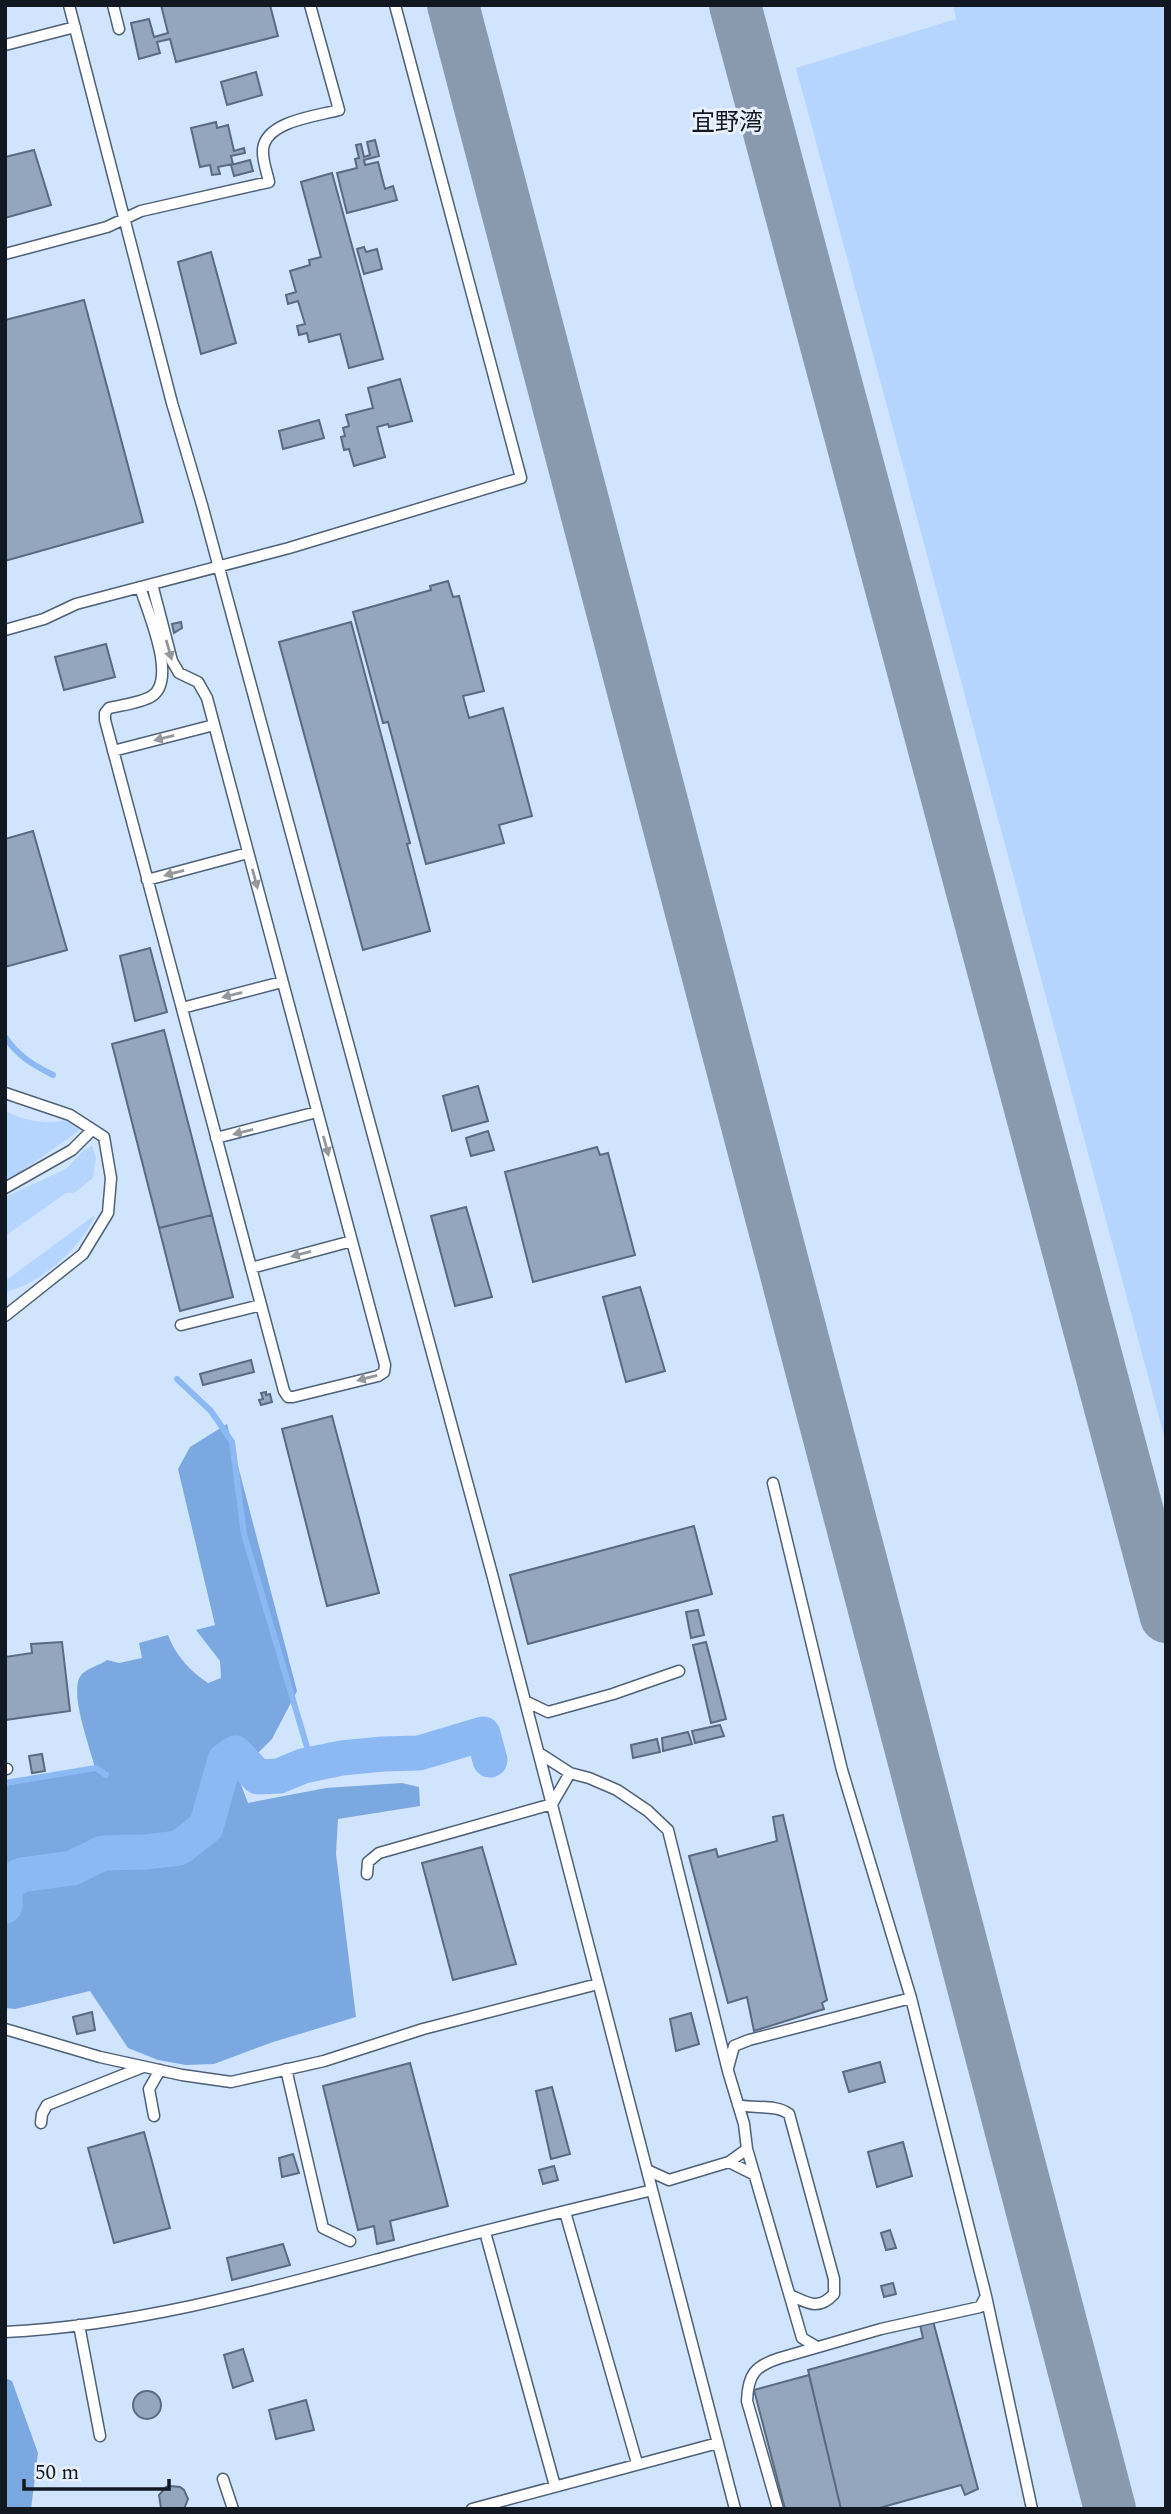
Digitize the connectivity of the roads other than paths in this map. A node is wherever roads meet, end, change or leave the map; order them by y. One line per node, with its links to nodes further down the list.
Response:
1 (69, 5): 5 (lane)
2 (113, 5): 6 (lane)
3 (310, 5): 8 (lane)
4 (395, 5): 10 (lane)
5 (75, 27): 7 (lane); 8 (lane)
6 (119, 29)
7 (5, 45)
8 (124, 219): 9 (lane); 10 (lane)
9 (5, 254)
10 (218, 567): 11 (lane); 32 (lane)
11 (152, 584): 12 (lane); 14 (lane, one-way to 14)
12 (140, 587): 13 (lane); 15 (lane)
13 (5, 630)
14 (214, 726): 15 (lane, one-way to 15); 16 (lane)
15 (113, 751): 17 (lane)
16 (248, 853): 17 (lane, one-way to 17); 18 (lane, one-way to 18)
17 (148, 880): 19 (lane)
18 (282, 982): 19 (lane, one-way to 19); 21 (lane)
19 (182, 1008): 23 (lane)
20 (5, 1093): 22 (lane)
21 (317, 1112): 23 (lane, one-way to 23); 25 (lane, one-way to 25)
22 (92, 1130): 24 (lane); 28 (lane)
23 (216, 1138): 26 (lane)
24 (5, 1188)
25 (352, 1241): 26 (lane, one-way to 26); 27 (lane, one-way to 27)
26 (251, 1268): 27 (lane)
27 (261, 1305): 29 (lane)
28 (5, 1315)
29 (181, 1325)
30 (773, 1483): 40 (lane)
31 (679, 1671): 33 (lane)
32 (525, 1702): 33 (lane); 34 (lane)
33 (548, 1712): 34 (lane)
34 (533, 1730): 35 (lane)
35 (539, 1753): 36 (lane); 37 (lane)
36 (570, 1773): 37 (lane); 45 (lane)
37 (552, 1804): 38 (lane); 39 (lane)
38 (367, 1874)
39 (598, 1984): 43 (lane); 53 (lane)
40 (911, 1998): 45 (lane); 61 (lane)
41 (5, 2029): 42 (lane)
42 (143, 2067): 44 (lane); 49 (lane)
43 (286, 2069): 44 (lane); 59 (lane)
44 (160, 2070): 48 (lane)
45 (728, 2071): 46 (lane)
46 (738, 2105): 47 (lane); 50 (lane)
47 (754, 2109): 50 (lane); 62 (lane)
48 (154, 2116)
49 (41, 2123)
50 (744, 2124): 51 (lane)
51 (747, 2148): 52 (lane); 54 (lane)
52 (729, 2162): 54 (lane); 55 (lane)
53 (646, 2170): 55 (lane); 56 (lane)
54 (755, 2175): 60 (lane)
55 (669, 2180): 56 (lane)
56 (653, 2194): 57 (lane); 70 (lane)
57 (565, 2212): 58 (lane); 71 (lane)
58 (485, 2232): 64 (lane); 73 (lane)
59 (350, 2241)
60 (790, 2295): 62 (lane); 63 (lane)
61 (986, 2296): 67 (lane); 78 (lane)
62 (811, 2305): 63 (lane)
63 (796, 2317): 66 (lane)
64 (79, 2325): 65 (lane); 69 (lane)
65 (5, 2332)
66 (802, 2338): 67 (lane); 68 (lane)
67 (817, 2347): 68 (lane)
68 (780, 2358): 77 (lane)
69 (100, 2436)
70 (718, 2443): 71 (lane); 76 (lane)
71 (637, 2463): 73 (lane)
72 (223, 2479): 74 (lane)
73 (555, 2486): 75 (lane)
74 (233, 2509)
75 (472, 2509)
76 (735, 2509)
77 (778, 2509)
78 (1032, 2509)

